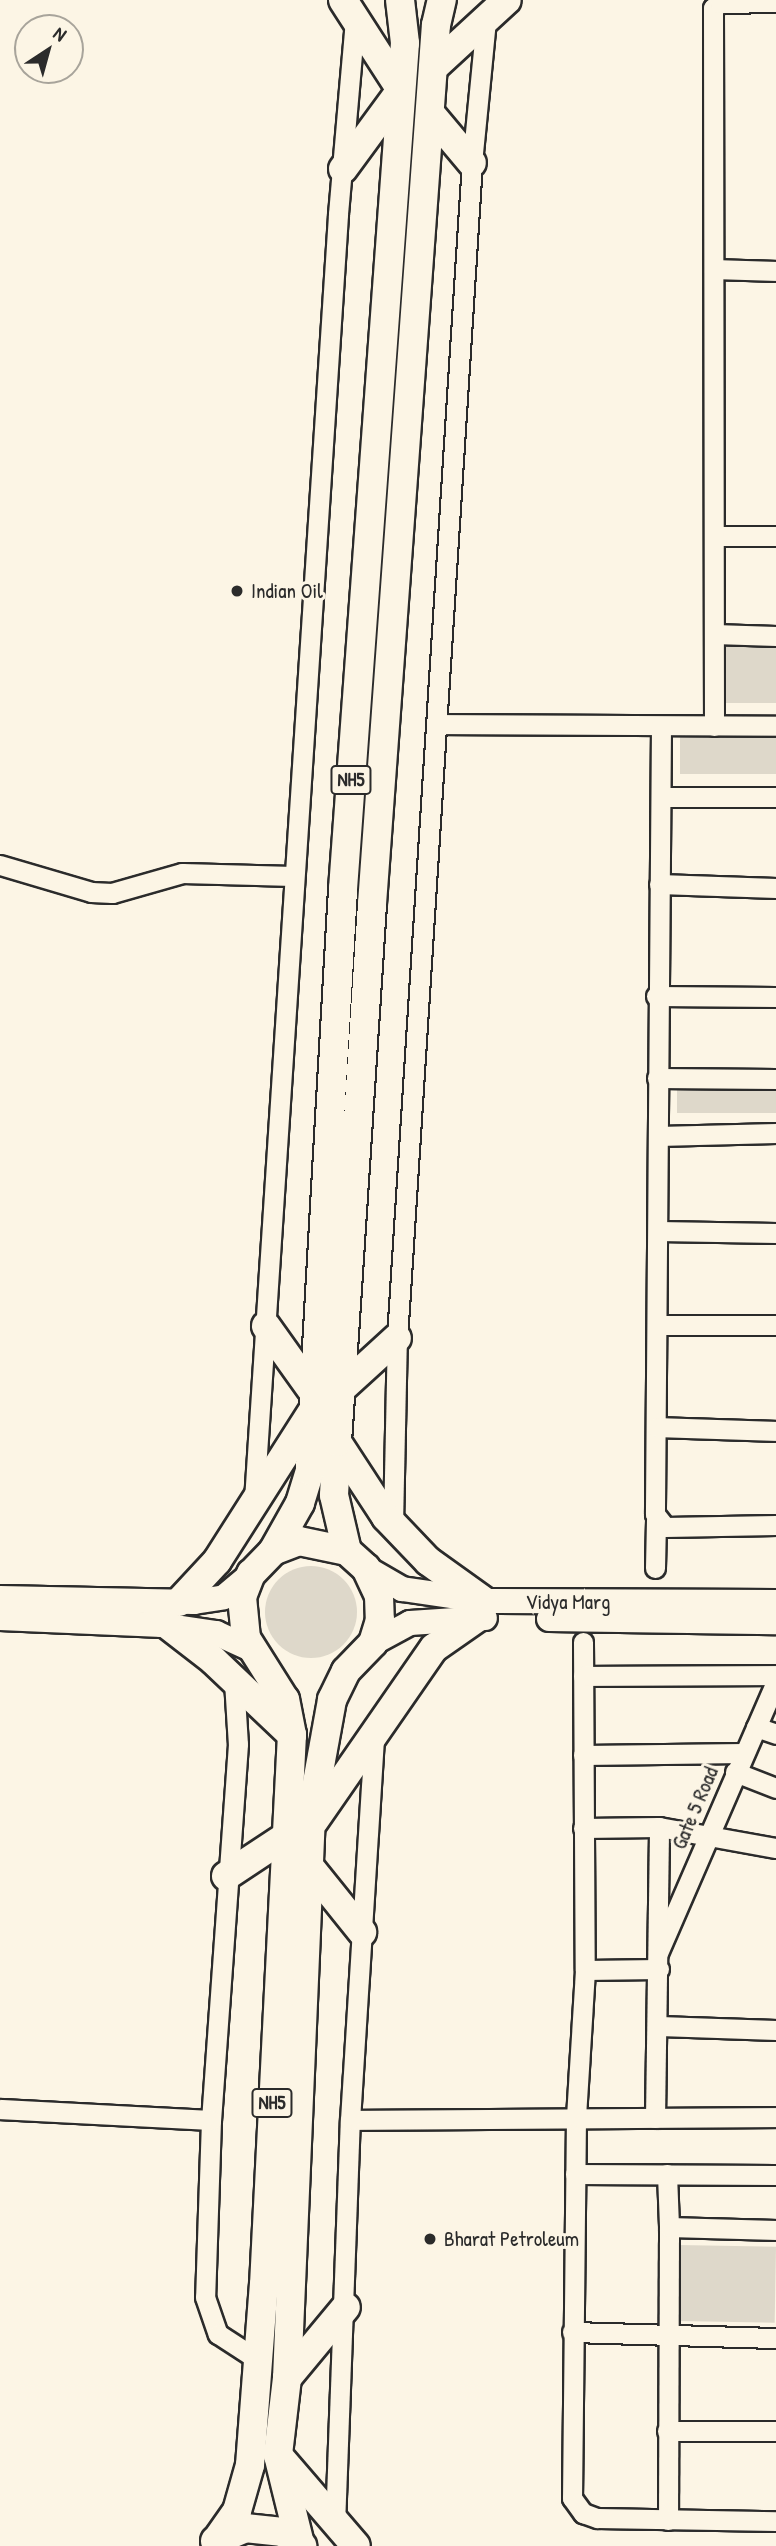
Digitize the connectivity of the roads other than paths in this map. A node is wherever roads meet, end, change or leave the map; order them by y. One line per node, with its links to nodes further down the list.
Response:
1 (400, 0): 8 (highway, NH5)
2 (442, 0): 7 (highway, NH5)
3 (507, 0): 6 (highway)
4 (776, 2): 12 (street)
5 (349, 10): 8 (highway); 11 (street)
6 (486, 19): 7 (highway); 10 (street)
7 (433, 68): 9 (highway, NH5)
8 (401, 90): 11 (highway); 41 (highway, NH5)
9 (430, 113): 10 (highway); 40 (highway, NH5)
10 (472, 163): 18 (street)
11 (342, 169): 25 (street)
12 (714, 269): 13 (street); 14 (street)
13 (776, 271)
14 (714, 536): 15 (street); 16 (street)
15 (776, 536)
16 (715, 634): 17 (street); 20 (street)
17 (776, 636)
18 (438, 724): 19 (street); 39 (street)
19 (661, 726): 20 (street); 22 (street)
20 (714, 726): 21 (street)
21 (776, 726)
22 (663, 797): 23 (street); 26 (street)
23 (776, 797)
24 (0, 865): 25 (street)
25 (293, 876): 38 (street)
26 (660, 884): 27 (street); 28 (street)
27 (776, 888)
28 (656, 996): 29 (street); 30 (street)
29 (776, 997)
30 (657, 1078): 31 (street); 33 (street)
31 (776, 1079)
32 (776, 1133): 33 (street)
33 (658, 1136): 34 (street)
34 (658, 1231): 35 (street); 36 (street)
35 (776, 1234)
36 (658, 1325): 37 (street); 42 (street)
37 (776, 1325)
38 (266, 1326): 41 (highway); 45 (street)
39 (397, 1338): 40 (highway); 47 (street)
40 (340, 1390): 44 (highway, NH5)
41 (311, 1400): 45 (highway); 49 (highway, NH5)
42 (657, 1427): 43 (street); 46 (street)
43 (776, 1431)
44 (337, 1442): 47 (highway); 50 (highway, NH5)
45 (254, 1501): 56 (highway)
46 (656, 1520): 48 (street); 51 (street)
47 (393, 1524): 55 (highway)
48 (776, 1525)
49 (272, 1551): 50 (highway); 52 (highway, NH5)
50 (357, 1560): 55 (main road, Vidya Marg); 60 (highway, NH5)
51 (655, 1568)
52 (251, 1574): 56 (main road); 61 (highway, NH5)
53 (0, 1598): 56 (main road)
54 (776, 1602): 55 (main road, Vidya Marg)
55 (480, 1609): 58 (main road, Vidya Marg); 60 (main road, Vidya Marg); 67 (highway)
56 (174, 1614): 57 (main road); 61 (main road); 64 (highway)
57 (0, 1618)
58 (776, 1622)
59 (583, 1642): 63 (street)
60 (373, 1643): 74 (highway, NH5 / NH5)
61 (259, 1657): 69 (highway, NH5)
62 (776, 1675): 63 (street)
63 (583, 1676): 71 (street)
64 (234, 1681): 69 (highway); 81 (street)
65 (776, 1682): 66 (street, Gate 5 Road)
66 (755, 1727): 68 (street); 70 (street, Gate 5 Road)
67 (374, 1729): 74 (highway); 82 (street)
68 (776, 1734)
69 (292, 1735): 78 (highway, NH5)
70 (744, 1753): 71 (street); 72 (street, Gate 5 Road)
71 (583, 1755): 76 (street)
72 (735, 1772): 73 (street); 77 (street, Gate 5 Road)
73 (776, 1788)
74 (311, 1827): 80 (highway, NH5 / NH5)
75 (659, 1827): 76 (street); 77 (street); 83 (street)
76 (583, 1828): 84 (street)
77 (708, 1835): 79 (street); 83 (street, Gate 5 Road)
78 (285, 1837): 81 (highway); 102 (highway, NH5)
79 (776, 1847)
80 (309, 1866): 82 (highway); 103 (highway, NH5 / NH5)
81 (226, 1876): 91 (street)
82 (362, 1932): 92 (street)
83 (658, 1961): 84 (street); 85 (street)
84 (585, 1970): 88 (street)
85 (659, 2026): 86 (street); 90 (street)
86 (776, 2030)
87 (0, 2109): 91 (street)
88 (576, 2117): 90 (street); 92 (street); 93 (street)
89 (776, 2117): 90 (street)
90 (655, 2118)
91 (211, 2120): 102 (street)
92 (350, 2120): 98 (street)
93 (575, 2174): 94 (street); 99 (street)
94 (667, 2174): 95 (street); 96 (street)
95 (776, 2175)
96 (669, 2227): 97 (street); 100 (street)
97 (776, 2230)
98 (346, 2307): 103 (highway); 109 (street)
99 (572, 2332): 100 (street); 107 (street)
100 (669, 2337): 101 (street); 104 (street)
101 (776, 2338)
102 (258, 2360): 110 (highway, NH5)
103 (287, 2378): 106 (highway, NH5 / NH5)
104 (667, 2431): 105 (street); 107 (street)
105 (776, 2431)
106 (278, 2455): 109 (highway); 111 (highway, NH5 / NH5)
107 (668, 2520): 108 (street)
108 (776, 2521)
109 (335, 2526): 112 (highway)
110 (214, 2542): 111 (highway, NH5)
111 (301, 2545)
112 (356, 2546)

